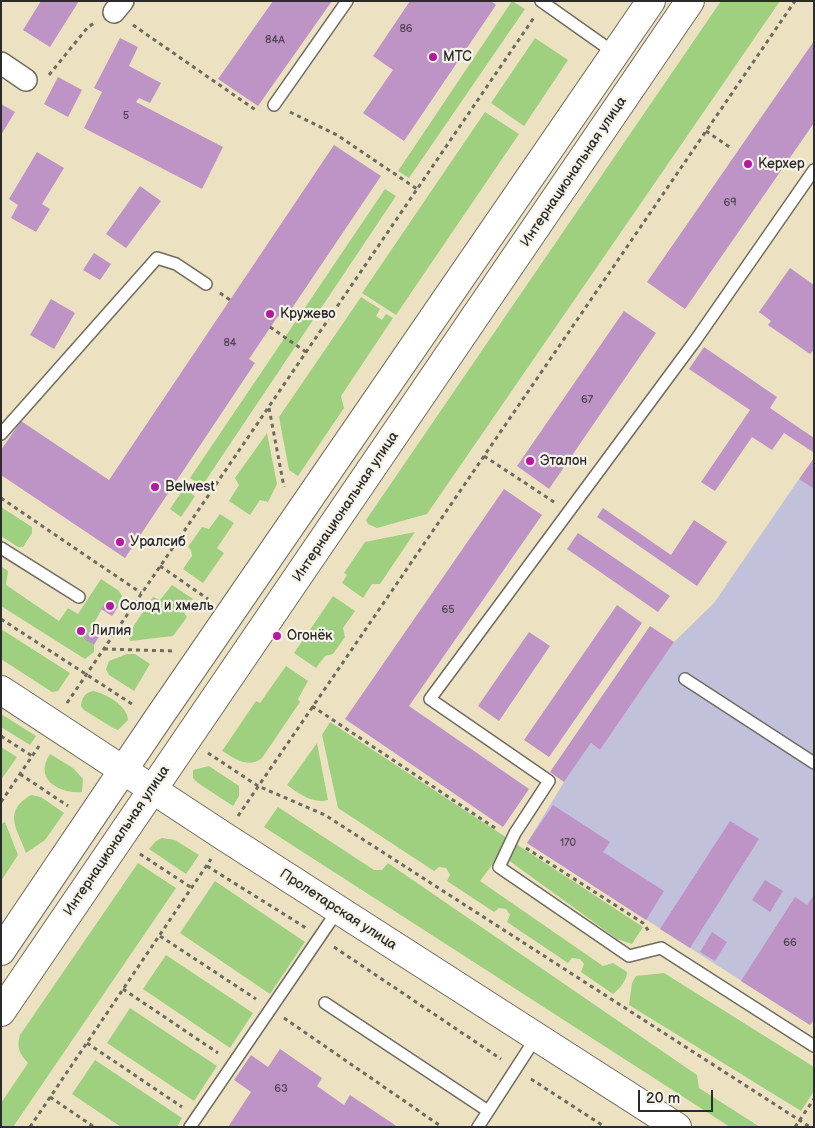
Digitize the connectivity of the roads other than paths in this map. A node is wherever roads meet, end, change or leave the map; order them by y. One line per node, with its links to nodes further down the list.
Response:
1 (347, 1): 8 (lane)
2 (652, 1): 5 (main road)
3 (690, 1): 18 (main road, Интернациональная улица)
4 (542, 2): 5 (lane)
5 (616, 54): 17 (main road)
6 (1, 63): 7 (street)
7 (26, 80)
8 (274, 105)
9 (814, 170): 24 (lane)
10 (206, 284): 11 (lane)
11 (1, 434)
12 (1, 548): 13 (lane)
13 (78, 597)
14 (684, 679): 16 (lane)
15 (1, 690): 17 (main road, Пролетарская улица)
16 (814, 763)
17 (124, 769): 18 (main road, Пролетарская улица); 20 (main road)
18 (153, 788): 19 (main road, Пролетарская улица); 22 (main road, Интернациональная улица)
19 (338, 910): 23 (main road, Пролетарская улица); 26 (lane)
20 (1, 951)
21 (325, 1003): 25 (lane)
22 (1, 1012)
23 (537, 1036): 25 (lane); 28 (main road, Пролетарская улица)
24 (814, 1046)
25 (488, 1111): 27 (lane)
26 (194, 1122)
27 (478, 1127)
28 (678, 1127)

